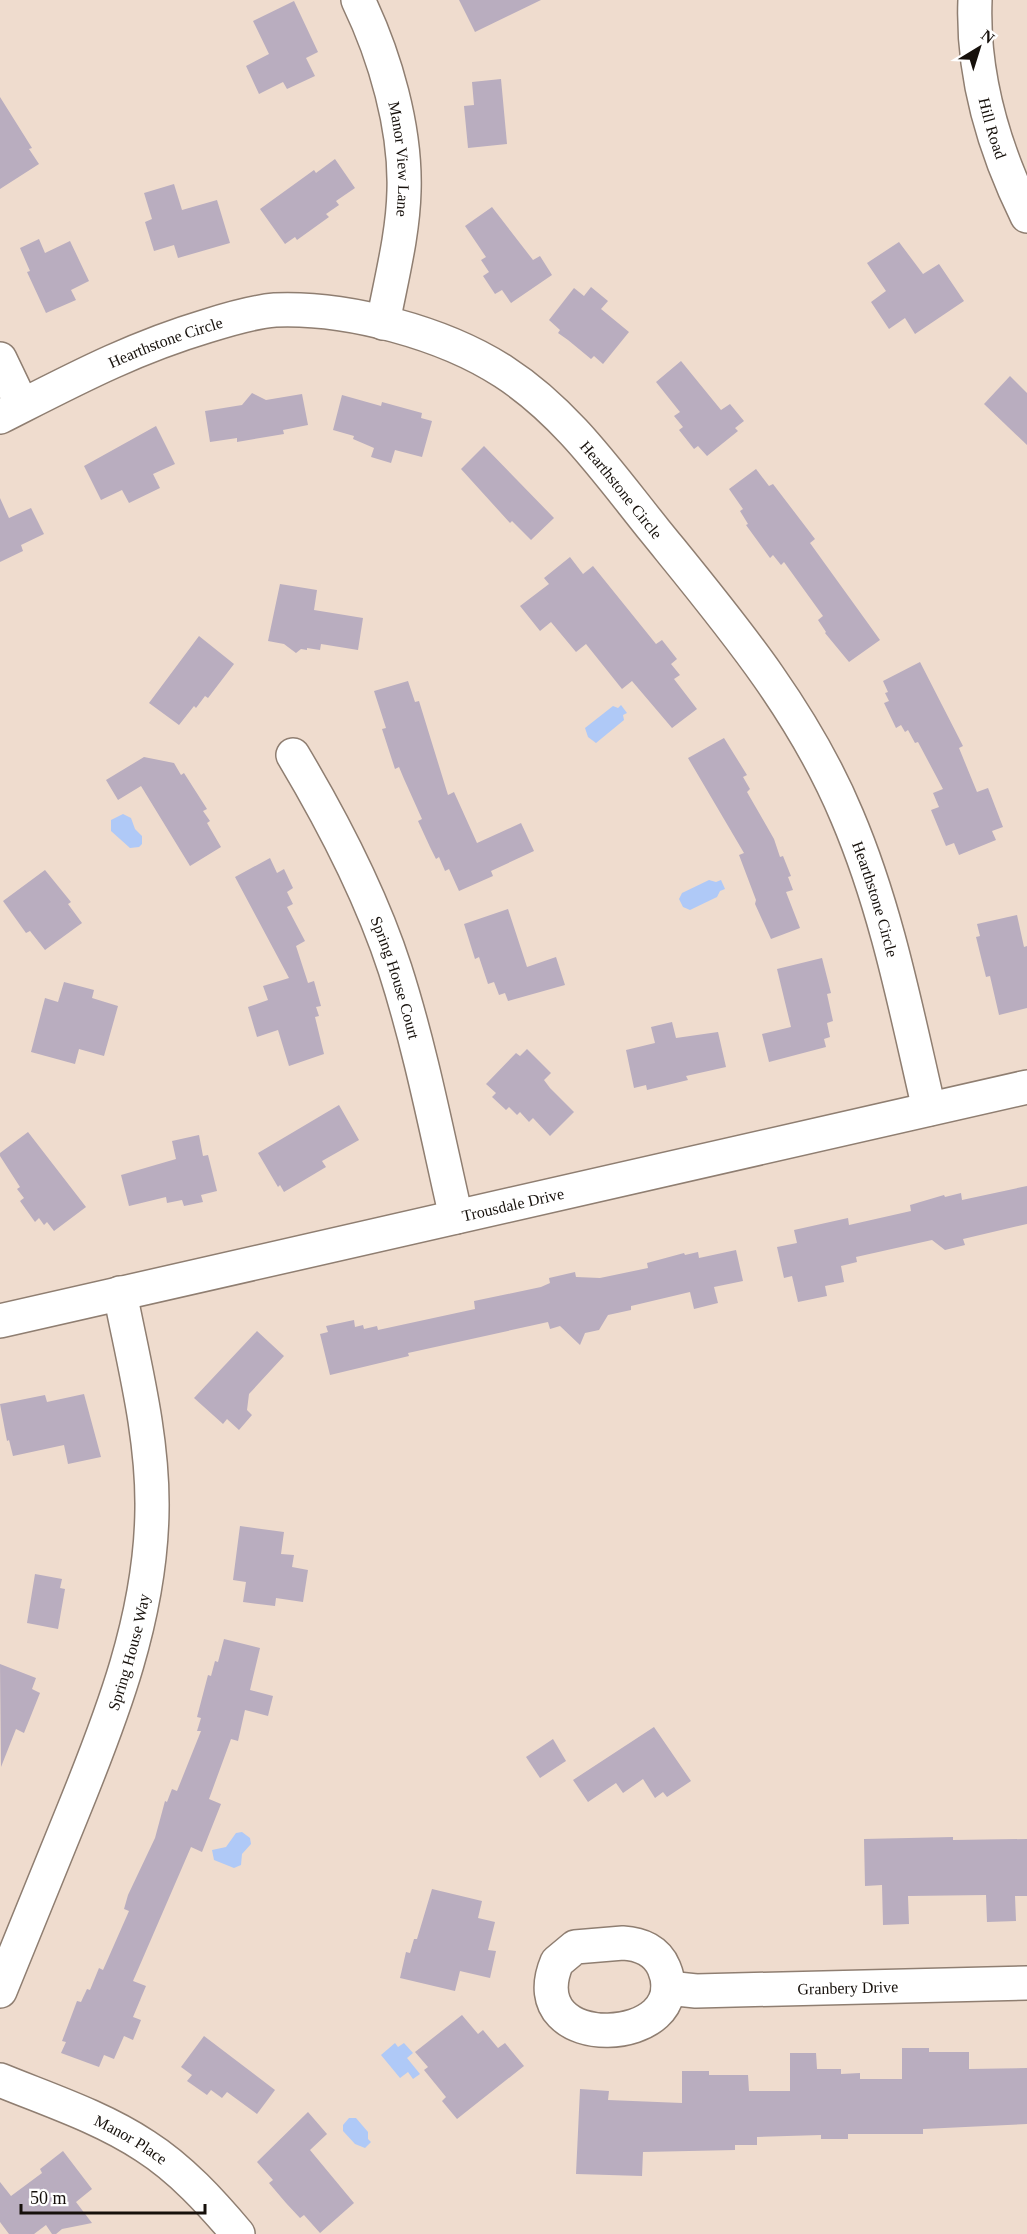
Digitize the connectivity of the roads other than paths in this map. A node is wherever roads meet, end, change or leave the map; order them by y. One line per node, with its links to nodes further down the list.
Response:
1 (358, 0): 4 (street, Manor View Lane)
2 (975, 0): 3 (street, Hill Road)
3 (1027, 216)
4 (383, 323): 6 (street, Hearthstone Circle); 9 (street, Hearthstone Circle)
5 (0, 359): 6 (street)
6 (11, 411)
7 (292, 755): 10 (street, Spring House Court)
8 (1027, 1087): 9 (street, Trousdale Drive)
9 (930, 1109): 10 (street, Trousdale Drive)
10 (456, 1217): 11 (street, Trousdale Drive)
11 (120, 1293): 12 (street, Trousdale Drive); 15 (street, Spring House Way)
12 (0, 1321)
13 (1027, 1983): 14 (street, Granbery Drive)
14 (668, 1988)
15 (0, 1991)
16 (0, 2080): 17 (street, Manor Place)
17 (238, 2234)

